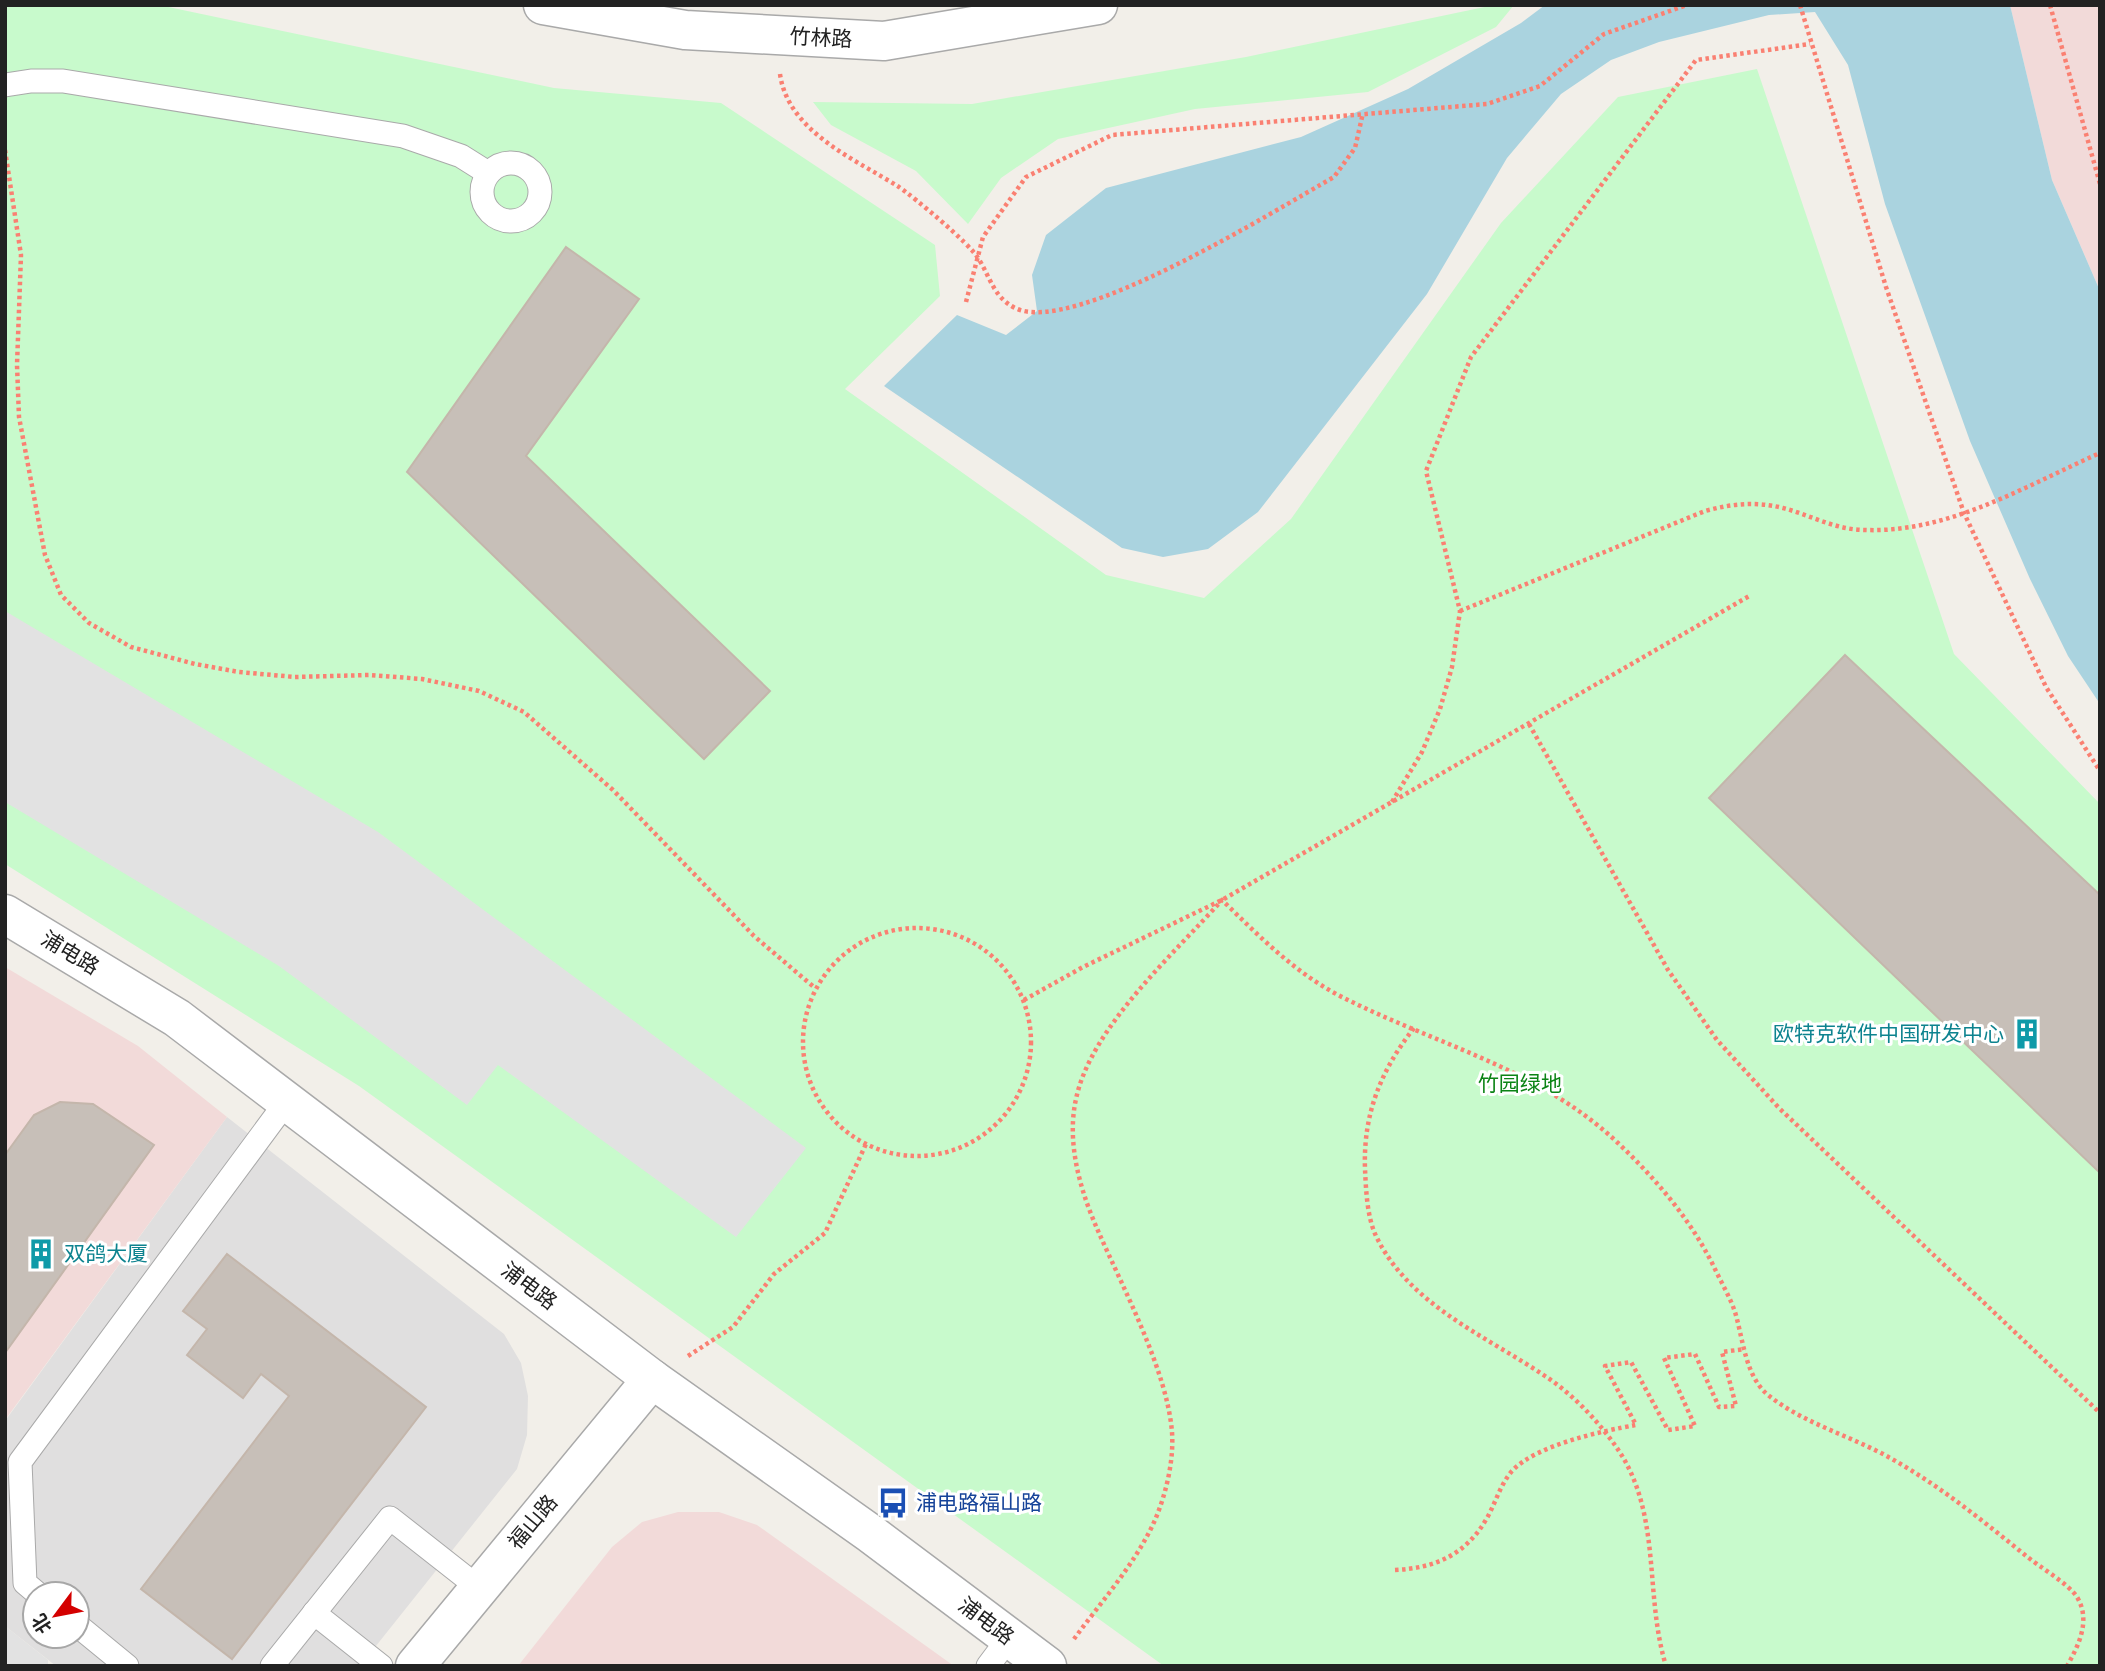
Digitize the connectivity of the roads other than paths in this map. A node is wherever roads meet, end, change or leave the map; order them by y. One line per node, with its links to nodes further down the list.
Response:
1 (543, 5): 2 (street, 竹林路)
2 (1098, 5)
3 (5, 85): 4 (lane)
4 (488, 173)
5 (5, 914): 6 (street, 浦电路)
6 (287, 1101): 7 (street, 浦电路); 8 (lane)
7 (652, 1380): 10 (street, 福山路); 13 (street, 浦电路)
8 (13, 1462): 9 (lane)
9 (25, 1580)
10 (479, 1588): 11 (lane); 18 (street, 福山路)
11 (314, 1613): 16 (lane); 17 (lane)
12 (91, 1636): 15 (lane)
13 (999, 1652): 14 (street, 浦电路)
14 (1060, 1654)
15 (127, 1666)
16 (272, 1666)
17 (381, 1666)
18 (415, 1666)

